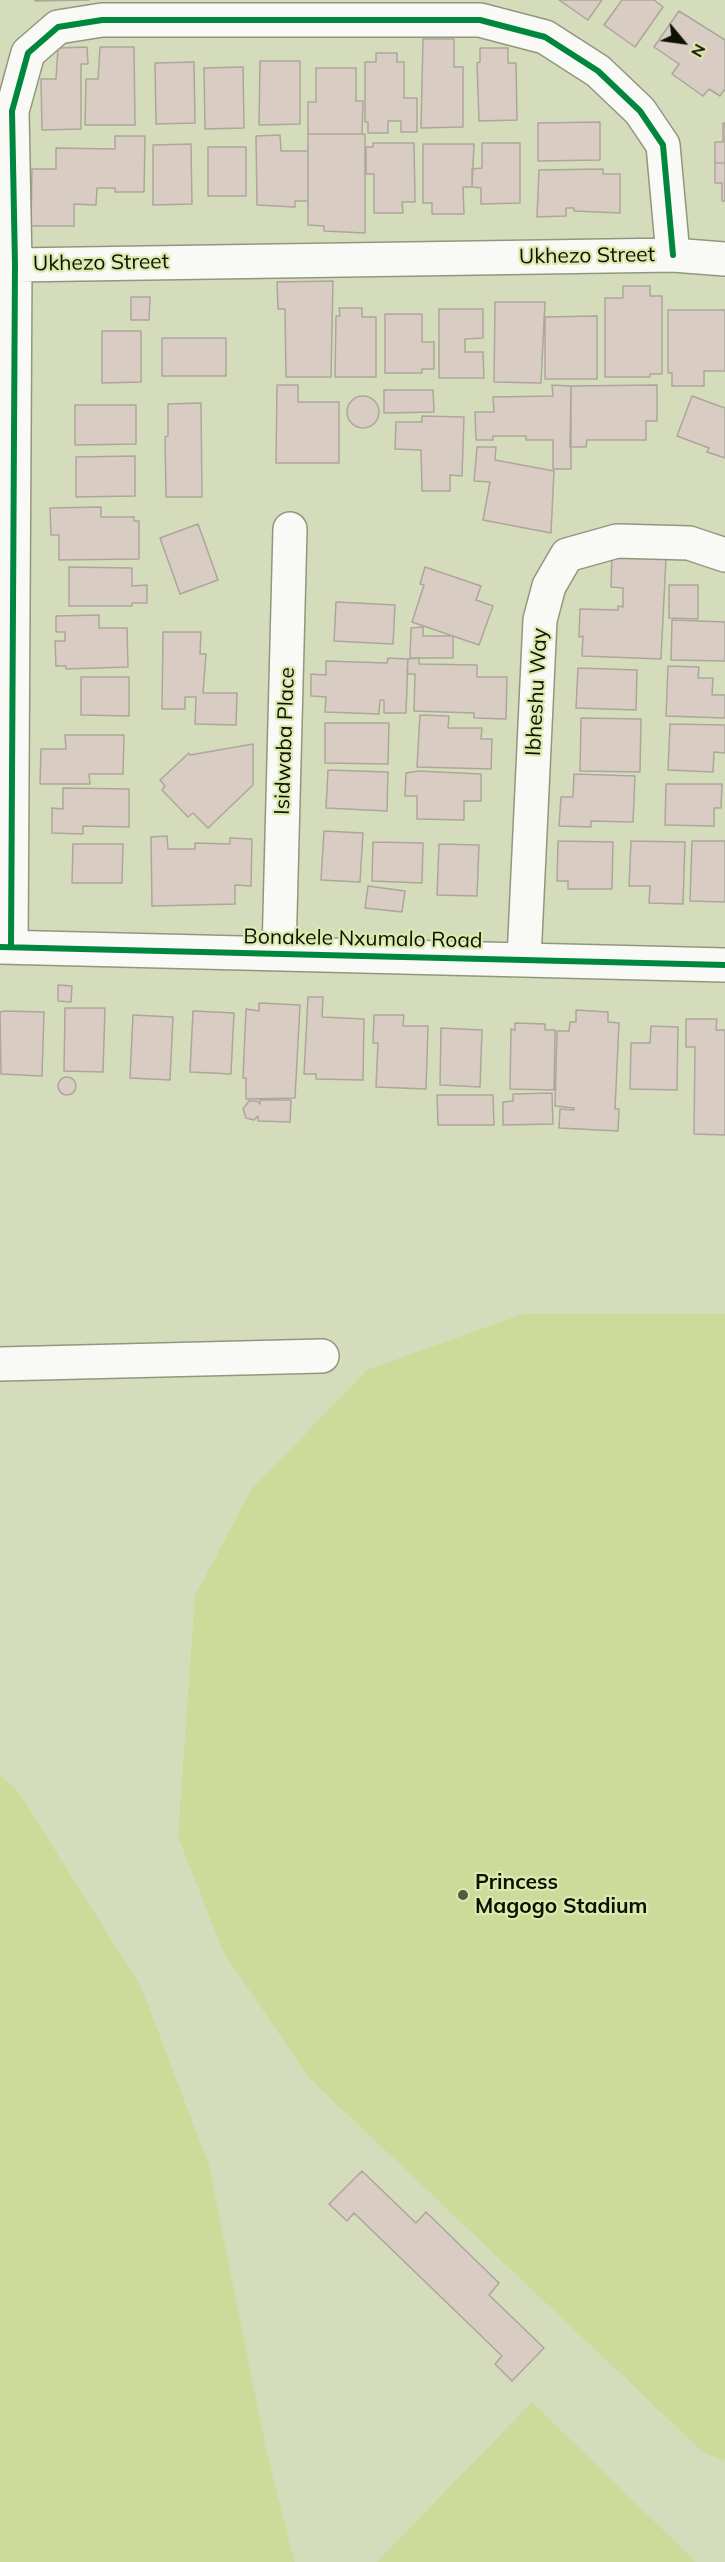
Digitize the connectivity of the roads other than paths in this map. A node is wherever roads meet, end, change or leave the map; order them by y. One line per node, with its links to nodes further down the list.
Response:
1 (673, 255): 2 (street, Ukhezo Street); 3 (street, Ukhezo Street); 3 (street)
2 (725, 259)
3 (15, 265): 6 (street, Ukhezo Street)
4 (290, 529): 7 (street, Isidwaba Place)
5 (725, 555): 8 (street, Ibheshu Way)
6 (6, 947): 7 (street, Bonakele Nxumalo Road)
7 (279, 953): 8 (street, Bonakele Nxumalo Road)
8 (524, 959): 9 (street, Bonakele Nxumalo Road)
9 (725, 966)
10 (322, 1356): 11 (street)
11 (0, 1364)

